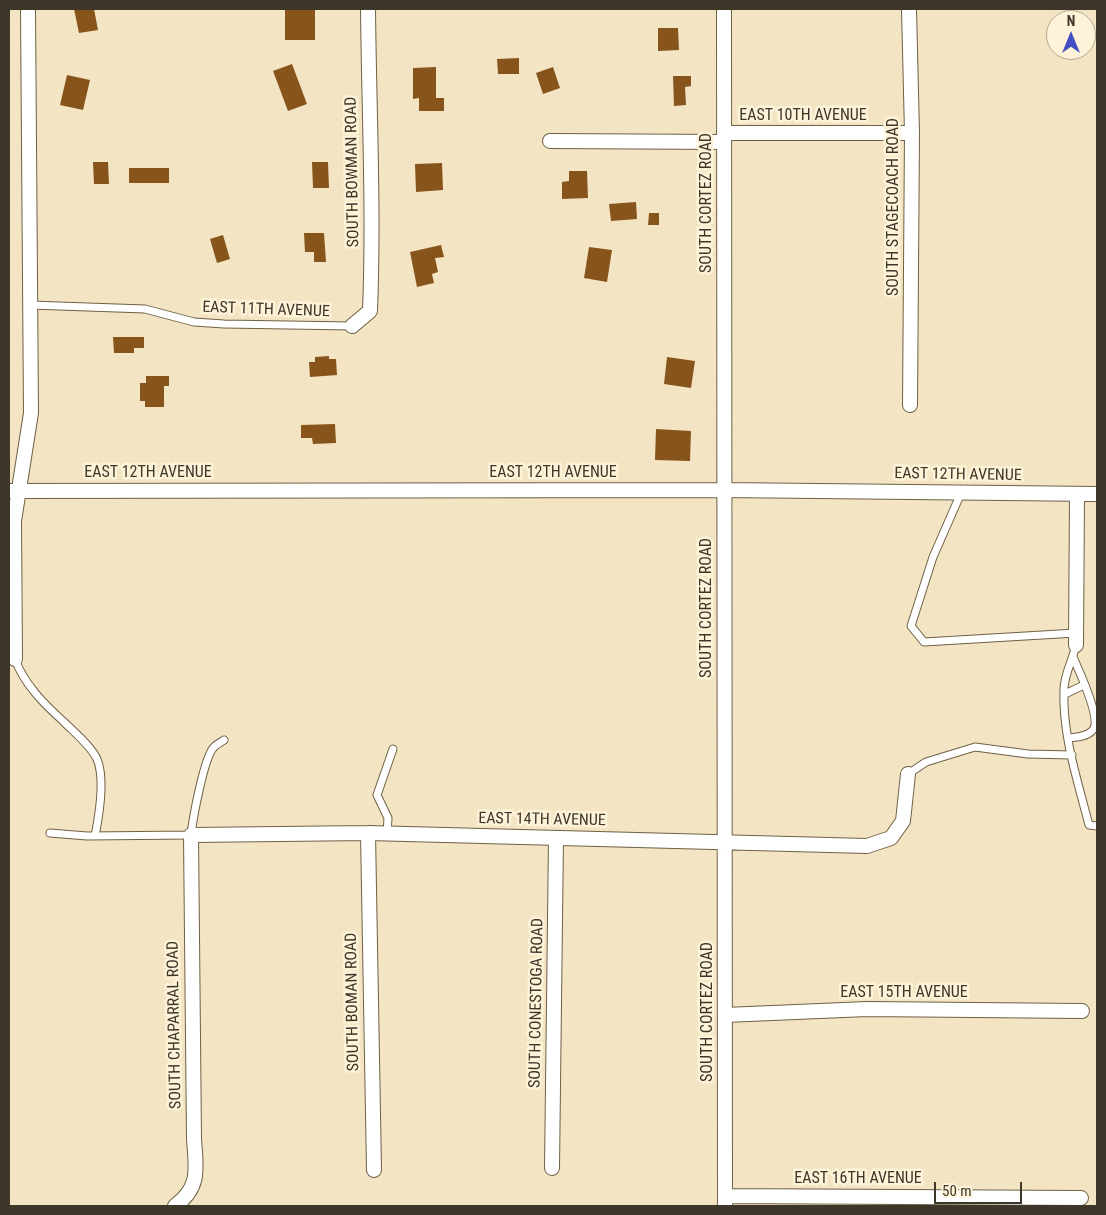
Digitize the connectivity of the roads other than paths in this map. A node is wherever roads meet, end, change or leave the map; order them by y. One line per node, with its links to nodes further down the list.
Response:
1 (28, 9): 8 (street)
2 (368, 9): 9 (street, SOUTH BOWMAN ROAD)
3 (724, 9): 6 (street, SOUTH CORTEZ ROAD)
4 (909, 9): 5 (street, SOUTH STAGECOACH ROAD)
5 (912, 133): 6 (street, EAST 10TH AVENUE); 10 (street, SOUTH STAGECOACH ROAD)
6 (724, 137): 7 (street, EAST 10TH AVENUE); 11 (street, SOUTH CORTEZ ROAD)
7 (550, 141)
8 (30, 305): 9 (lane, EAST 11TH AVENUE); 12 (street)
9 (352, 326)
10 (910, 405)
11 (724, 490): 12 (street, EAST 12TH AVENUE); 13 (street, EAST 12TH AVENUE); 32 (street, SOUTH CORTEZ ROAD)
12 (14, 491): 17 (street)
13 (961, 493): 14 (street, EAST 12TH AVENUE); 16 (lane)
14 (1077, 494): 15 (street, EAST 12TH AVENUE); 16 (street)
15 (1097, 494)
16 (1075, 645): 18 (lane); 19 (lane)
17 (14, 659): 30 (lane)
18 (1084, 685): 19 (lane); 20 (lane)
19 (1064, 694): 20 (lane)
20 (1069, 738): 23 (lane)
21 (224, 740): 29 (lane)
22 (393, 749): 28 (lane)
23 (1072, 756): 24 (lane); 25 (lane)
24 (908, 774): 32 (street, EAST 14TH AVENUE)
25 (1097, 826)
26 (50, 833): 30 (lane)
27 (368, 833): 28 (street, EAST 14TH AVENUE); 29 (street, EAST 14TH AVENUE); 36 (street, SOUTH BOMAN ROAD)
28 (387, 834): 31 (street, EAST 14TH AVENUE)
29 (191, 835): 30 (lane); 42 (street, SOUTH CHAPARRAL ROAD)
30 (95, 836)
31 (556, 838): 32 (street, EAST 14TH AVENUE); 35 (street, SOUTH CONESTOGA ROAD)
32 (725, 842): 34 (street, SOUTH CORTEZ ROAD)
33 (1082, 1011): 34 (street, EAST 15TH AVENUE)
34 (725, 1015): 38 (street, SOUTH CORTEZ ROAD)
35 (552, 1168)
36 (374, 1170)
37 (1080, 1198): 41 (street, EAST 16TH AVENUE)
38 (725, 1201): 39 (street, EAST 16TH AVENUE)
39 (824, 1202): 40 (street, EAST 16TH AVENUE)
40 (894, 1202): 41 (street, EAST 16TH AVENUE)
41 (1000, 1202)
42 (175, 1206)

